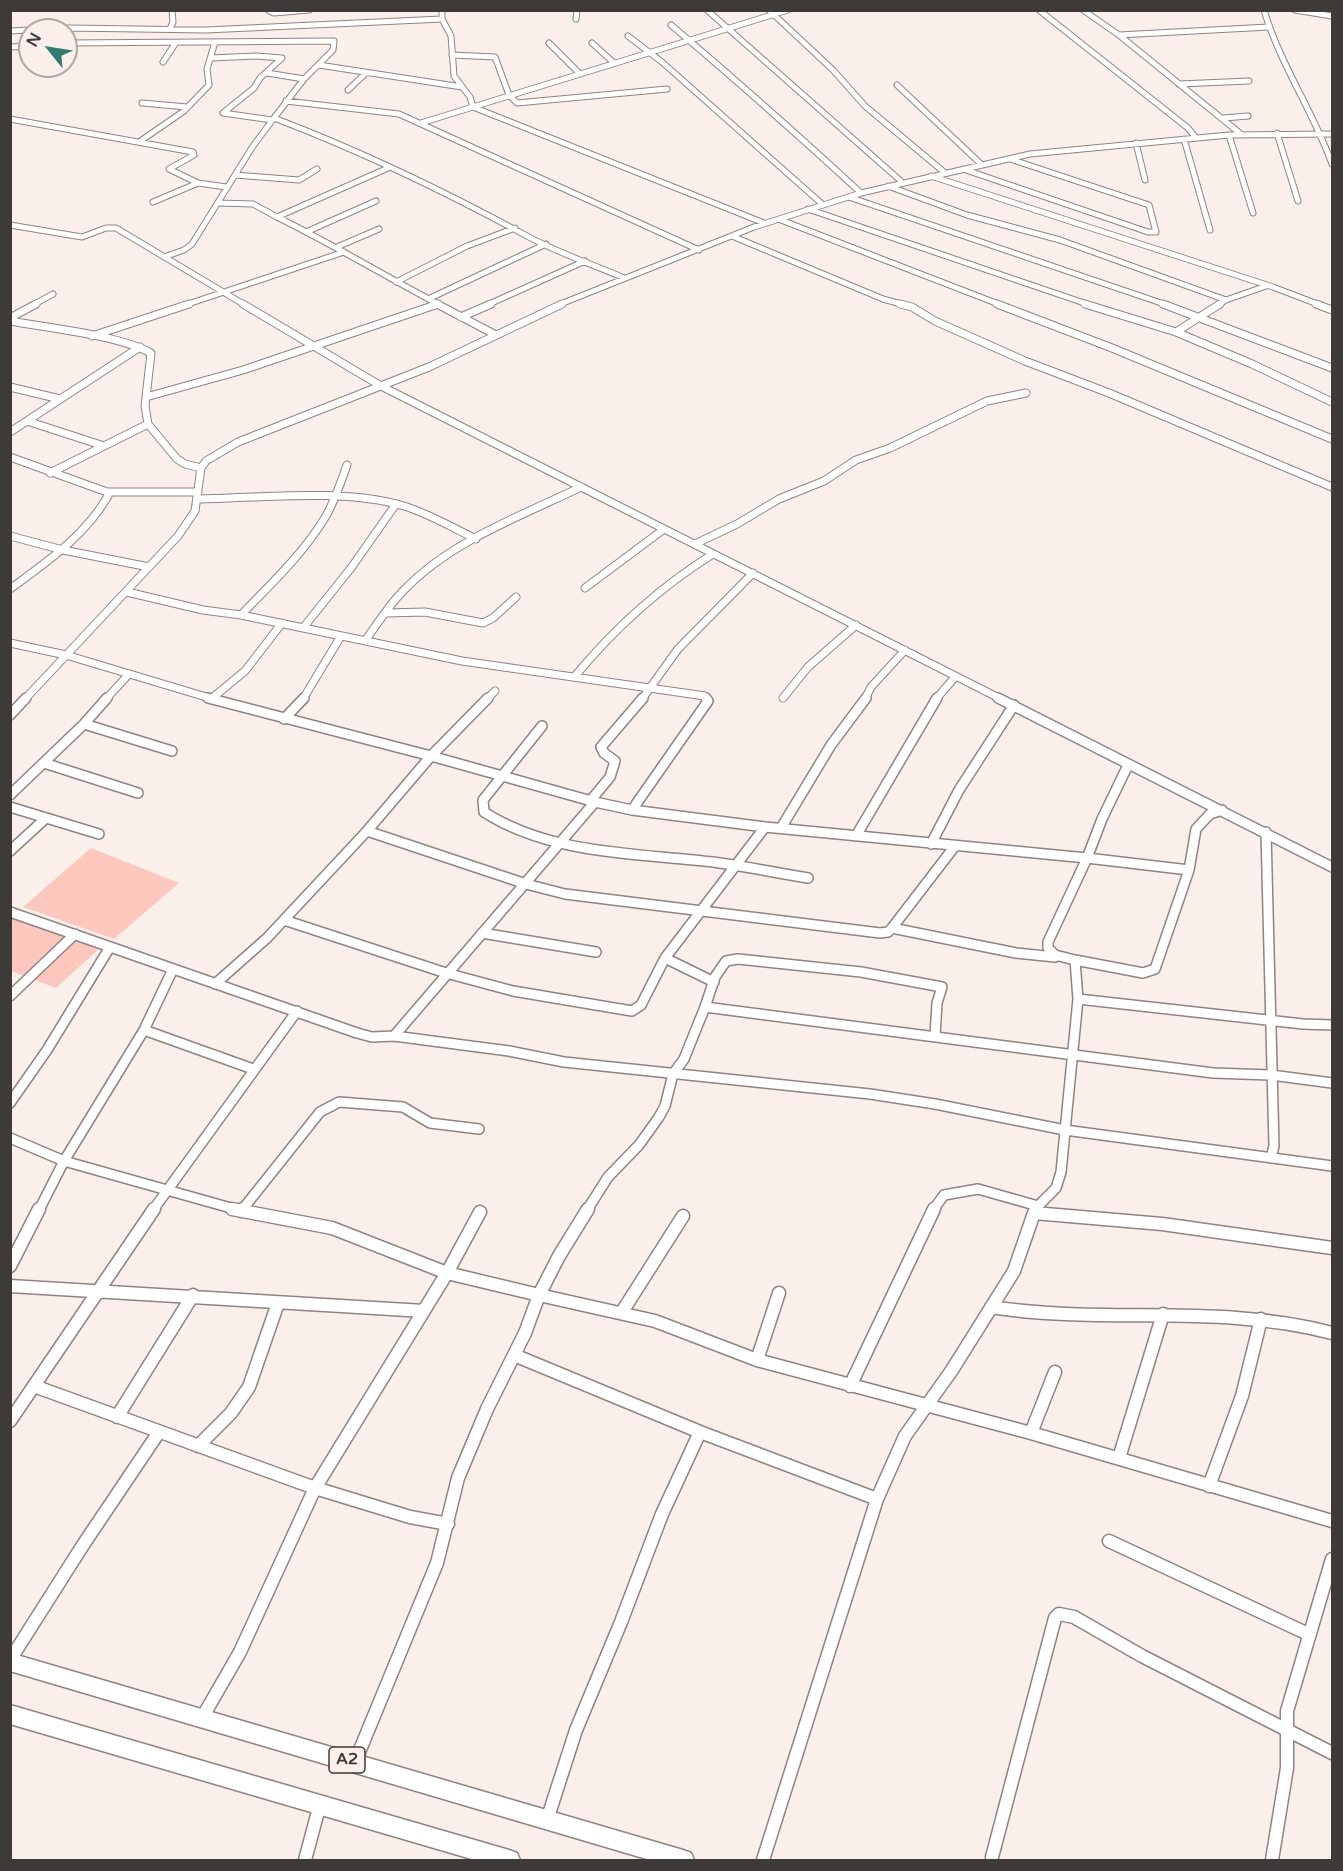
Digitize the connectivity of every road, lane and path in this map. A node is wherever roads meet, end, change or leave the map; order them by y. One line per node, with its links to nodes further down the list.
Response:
1 (172, 10): 19 (street)
2 (268, 10): 3 (street)
3 (309, 10)
4 (442, 10): 15 (street)
5 (577, 10): 14 (street)
6 (707, 10): 18 (street)
7 (788, 10): 12 (street)
8 (1039, 10): 60 (street)
9 (1083, 10): 22 (street)
10 (1264, 10): 17 (street)
11 (1295, 10): 13 (street)
12 (772, 12): 18 (street); 70 (street)
13 (1332, 16)
14 (576, 18)
15 (442, 19): 19 (street); 30 (street)
16 (671, 25): 23 (street)
17 (1269, 27): 22 (street); 56 (street)
18 (727, 28): 23 (street); 74 (street)
19 (170, 29): 20 (street)
20 (10, 31)
21 (628, 36): 29 (street)
22 (1119, 36): 40 (street)
23 (689, 40): 29 (street); 78 (street)
24 (215, 42): 28 (street); 31 (street); 34 (street)
25 (78, 43): 28 (street)
26 (549, 43): 37 (street)
27 (592, 43): 33 (street)
28 (175, 44): 32 (street)
29 (650, 54): 33 (street); 84 (street)
30 (452, 55): 42 (street); 45 (street)
31 (211, 58): 35 (street); 48 (street)
32 (163, 62)
33 (614, 63): 37 (street)
34 (319, 65): 36 (street); 38 (street)
35 (267, 73): 38 (street); 53 (street)
36 (366, 73): 42 (street); 44 (street)
37 (580, 74): 45 (street)
38 (304, 79): 46 (street)
39 (1249, 81): 40 (street)
40 (1179, 84): 51 (street)
41 (897, 85): 65 (street)
42 (462, 87): 49 (street)
43 (668, 89): 45 (street)
44 (348, 90)
45 (509, 95): 49 (street)
46 (286, 101): 53 (street); 54 (street)
47 (142, 103): 48 (street)
48 (187, 107): 62 (street)
49 (473, 107): 54 (street); 89 (street)
50 (1248, 116): 51 (street)
51 (1224, 118): 59 (street)
52 (10, 119): 62 (street)
53 (273, 119): 67 (street); 71 (street)
54 (422, 123): 98 (street)
55 (1277, 133): 56 (street); 59 (street); 81 (street)
56 (1322, 133): 57 (street); 66 (street)
57 (1332, 134)
58 (1229, 135): 59 (street); 60 (street); 86 (street)
59 (1242, 135)
60 (1196, 138): 61 (street)
61 (1184, 139): 63 (street); 93 (street)
62 (139, 142): 75 (street)
63 (1136, 143): 64 (street); 73 (street)
64 (1009, 158): 65 (street); 68 (street)
65 (981, 164): 68 (street)
66 (1332, 164)
67 (388, 168): 87 (street); 91 (street)
68 (960, 168): 70 (street)
69 (317, 169): 71 (street)
70 (944, 172): 72 (street)
71 (235, 175): 77 (street)
72 (931, 176): 74 (street); 104 (street)
73 (1145, 180)
74 (902, 182): 76 (street)
75 (198, 183): 77 (street); 82 (street)
76 (888, 186): 78 (street); 108 (street)
77 (226, 188): 83 (street)
78 (861, 193): 79 (street)
79 (848, 197): 84 (street); 112 (street)
80 (376, 201): 94 (street)
81 (1298, 201)
82 (153, 202)
83 (219, 203): 87 (street); 100 (street)
84 (822, 204): 85 (street)
85 (808, 209): 88 (street); 114 (street)
86 (1253, 213)
87 (277, 217): 94 (street)
88 (781, 220): 89 (street); 129 (street)
89 (764, 223): 95 (street)
90 (10, 225): 100 (street)
91 (515, 228): 96 (street); 103 (street)
92 (379, 229): 97 (street)
93 (1209, 230)
94 (306, 232): 97 (street)
95 (732, 236): 98 (street); 136 (street)
96 (546, 244): 101 (street); 107 (street)
97 (337, 247): 99 (street)
98 (699, 249): 102 (street)
99 (344, 252): 103 (street); 105 (street)
100 (164, 257): 105 (street)
101 (585, 261): 102 (street); 111 (street)
102 (624, 278): 115 (street)
103 (396, 282): 107 (street)
104 (1267, 285): 108 (street); 110 (street)
105 (222, 291): 116 (street); 117 (street)
106 (53, 294): 113 (street)
107 (428, 299): 109 (street)
108 (1226, 300): 112 (street)
109 (438, 304): 111 (street); 117 (street)
110 (1332, 310)
111 (461, 317): 115 (street)
112 (1197, 317): 114 (street); 119 (street)
113 (10, 320): 116 (street)
114 (1176, 332): 125 (street)
115 (496, 335): 120 (street)
116 (92, 336): 118 (street)
117 (316, 346): 120 (street); 123 (street)
118 (140, 347): 123 (street); 124 (street)
119 (1332, 368)
120 (381, 386): 133 (street); 135 (street)
121 (10, 387): 124 (street)
122 (1026, 393): 144 (street)
123 (146, 397): 127 (street)
124 (60, 399): 126 (street)
125 (1332, 402)
126 (27, 421): 128 (street); 130 (street)
127 (148, 424): 130 (street); 133 (street)
128 (10, 432)
129 (1332, 439)
130 (104, 446): 134 (street)
131 (10, 458): 134 (street)
132 (347, 465): 139 (street)
133 (201, 468): 138 (street)
134 (50, 472): 137 (street)
135 (581, 487): 141 (street); 143 (street)
136 (1332, 487)
137 (107, 492): 138 (street); 145 (street)
138 (198, 495): 139 (street); 147 (street)
139 (335, 498): 140 (street); 154 (street)
140 (396, 504): 143 (street); 157 (street)
141 (664, 529): 144 (street); 149 (street)
142 (10, 536): 145 (street)
143 (476, 539): 153 (street)
144 (694, 544): 146 (street)
145 (63, 550): 147 (street); 150 (street)
146 (713, 554): 148 (street); 164 (street)
147 (149, 567): 151 (street)
148 (753, 573): 156 (street); 166 (street)
149 (585, 588)
150 (10, 589)
151 (127, 592): 154 (street); 162 (street)
152 (516, 597): 153 (street)
153 (386, 613): 159 (street)
154 (241, 615): 155 (street)
155 (282, 623): 157 (street); 169 (street)
156 (856, 625): 161 (street); 168 (street)
157 (303, 628): 158 (street)
158 (341, 636): 159 (street); 172 (street)
159 (365, 641): 164 (street)
160 (10, 643): 162 (street)
161 (905, 650): 165 (street); 190 (street)
162 (66, 655): 163 (street); 171 (street)
163 (129, 674): 169 (street); 173 (street)
164 (574, 676): 166 (street)
165 (955, 677): 170 (street); 194 (street)
166 (652, 688): 184 (street); 186 (street)
167 (495, 691): 176 (street)
168 (783, 698)
169 (211, 699): 172 (street)
170 (1014, 705): 178 (street); 196 (street)
171 (10, 716)
172 (284, 719): 176 (street)
173 (84, 724): 175 (street); 177 (street)
174 (542, 726): 179 (street)
175 (172, 752)
176 (431, 756): 179 (street); 191 (street)
177 (44, 763): 181 (street); 182 (street)
178 (1128, 765): 187 (street); 199 (street)
179 (501, 775): 184 (street); 195 (street)
180 (10, 781): 181 (street)
181 (22, 784): 183 (street)
182 (138, 794)
183 (10, 795)
184 (593, 801): 186 (street); 195 (street)
185 (10, 807): 188 (street)
186 (632, 810): 189 (street)
187 (1222, 810): 192 (street); 202 (street)
188 (46, 818): 193 (street); 198 (street)
189 (765, 826): 190 (street); 200 (street)
190 (782, 828): 194 (street)
191 (367, 831): 204 (street); 207 (street)
192 (1266, 832): 201 (street); 224 (street)
193 (99, 834)
194 (856, 836): 196 (street)
195 (561, 843): 200 (street); 204 (street)
196 (932, 844): 197 (street)
197 (955, 846): 199 (street); 208 (street)
198 (10, 851)
199 (1087, 858): 202 (street); 213 (street)
200 (737, 866): 203 (street); 205 (street)
201 (1332, 867)
202 (1189, 870): 215 (street)
203 (808, 878)
204 (526, 884): 205 (street); 209 (street)
205 (700, 911): 208 (street); 214 (street)
206 (10, 912): 210 (street)
207 (284, 920): 217 (street); 219 (street)
208 (892, 928): 213 (street)
209 (482, 933): 212 (street); 217 (street)
210 (75, 934): 211 (street); 220 (street)
211 (110, 947): 216 (street); 234 (street)
212 (596, 952)
213 (1062, 957): 215 (street)
214 (665, 958): 217 (street); 218 (street)
215 (1075, 960): 221 (street)
216 (173, 969): 219 (street); 226 (street)
217 (446, 973): 227 (street)
218 (714, 982): 222 (street); 228 (street)
219 (215, 984): 223 (street)
220 (11, 994)
221 (1078, 999): 224 (street); 229 (street)
222 (705, 1007): 228 (street); 231 (street)
223 (297, 1011): 227 (street); 230 (street)
224 (1270, 1020): 225 (street); 232 (street)
225 (1332, 1024)
226 (144, 1030): 230 (street); 239 (street)
227 (394, 1036): 231 (street)
228 (935, 1036): 229 (street)
229 (1073, 1054): 232 (street); 236 (street)
230 (253, 1069): 241 (street)
231 (673, 1074): 236 (street); 253 (street)
232 (1271, 1075): 233 (street); 238 (street)
233 (1332, 1083)
234 (10, 1103)
235 (478, 1129): 243 (street)
236 (1065, 1130): 238 (street); 242 (street)
237 (10, 1138): 239 (street)
238 (1271, 1158): 240 (street)
239 (64, 1161): 241 (street); 247 (street)
240 (1332, 1166)
241 (166, 1191): 243 (street); 250 (street)
242 (1036, 1210): 246 (street); 255 (street); 265 (street)
243 (241, 1211): 248 (street)
244 (480, 1212): 248 (street)
245 (683, 1216): 257 (street)
246 (1332, 1248)
247 (10, 1266)
248 (447, 1273): 253 (street); 256 (street)
249 (10, 1287): 250 (street)
250 (99, 1290): 252 (street); 264 (street)
251 (779, 1293): 262 (street)
252 (193, 1295): 254 (street); 267 (street)
253 (539, 1295): 257 (street); 261 (street)
254 (278, 1303): 256 (street); 272 (street)
255 (991, 1307): 258 (street); 266 (street)
256 (424, 1311): 275 (street)
257 (622, 1312): 262 (street)
258 (1163, 1314): 259 (street); 273 (street)
259 (1261, 1319): 260 (street); 274 (street)
260 (1332, 1333)
261 (514, 1355): 270 (street); 278 (street)
262 (757, 1360): 265 (street)
263 (1055, 1372): 271 (street)
264 (34, 1386): 267 (street); 268 (street)
265 (850, 1386): 266 (street)
266 (924, 1406): 271 (street); 276 (street)
267 (117, 1417): 269 (street)
268 (10, 1421)
269 (159, 1432): 272 (street); 282 (street)
270 (700, 1432): 276 (street); 289 (street)
271 (1031, 1433): 273 (street)
272 (198, 1446): 275 (street)
273 (1119, 1458): 274 (street)
274 (1209, 1486): 277 (street)
275 (315, 1488): 278 (street); 284 (street)
276 (877, 1499): 294 (street)
277 (1332, 1521)
278 (448, 1524): 287 (street)
279 (1108, 1541): 281 (street)
280 (1332, 1559): 281 (street)
281 (1308, 1634): 285 (street)
282 (10, 1661): 284 (highway, A2)
283 (10, 1714): 288 (highway)
284 (202, 1718): 287 (highway, A2)
285 (1287, 1730): 286 (street); 290 (street); 295 (street)
286 (1332, 1753)
287 (355, 1762): 289 (highway, A2)
288 (320, 1804): 291 (street); 292 (highway)
289 (547, 1820): 293 (highway, A2)
290 (992, 1857)
291 (305, 1860)
292 (509, 1860)
293 (683, 1860)
294 (763, 1860)
295 (1272, 1860)

